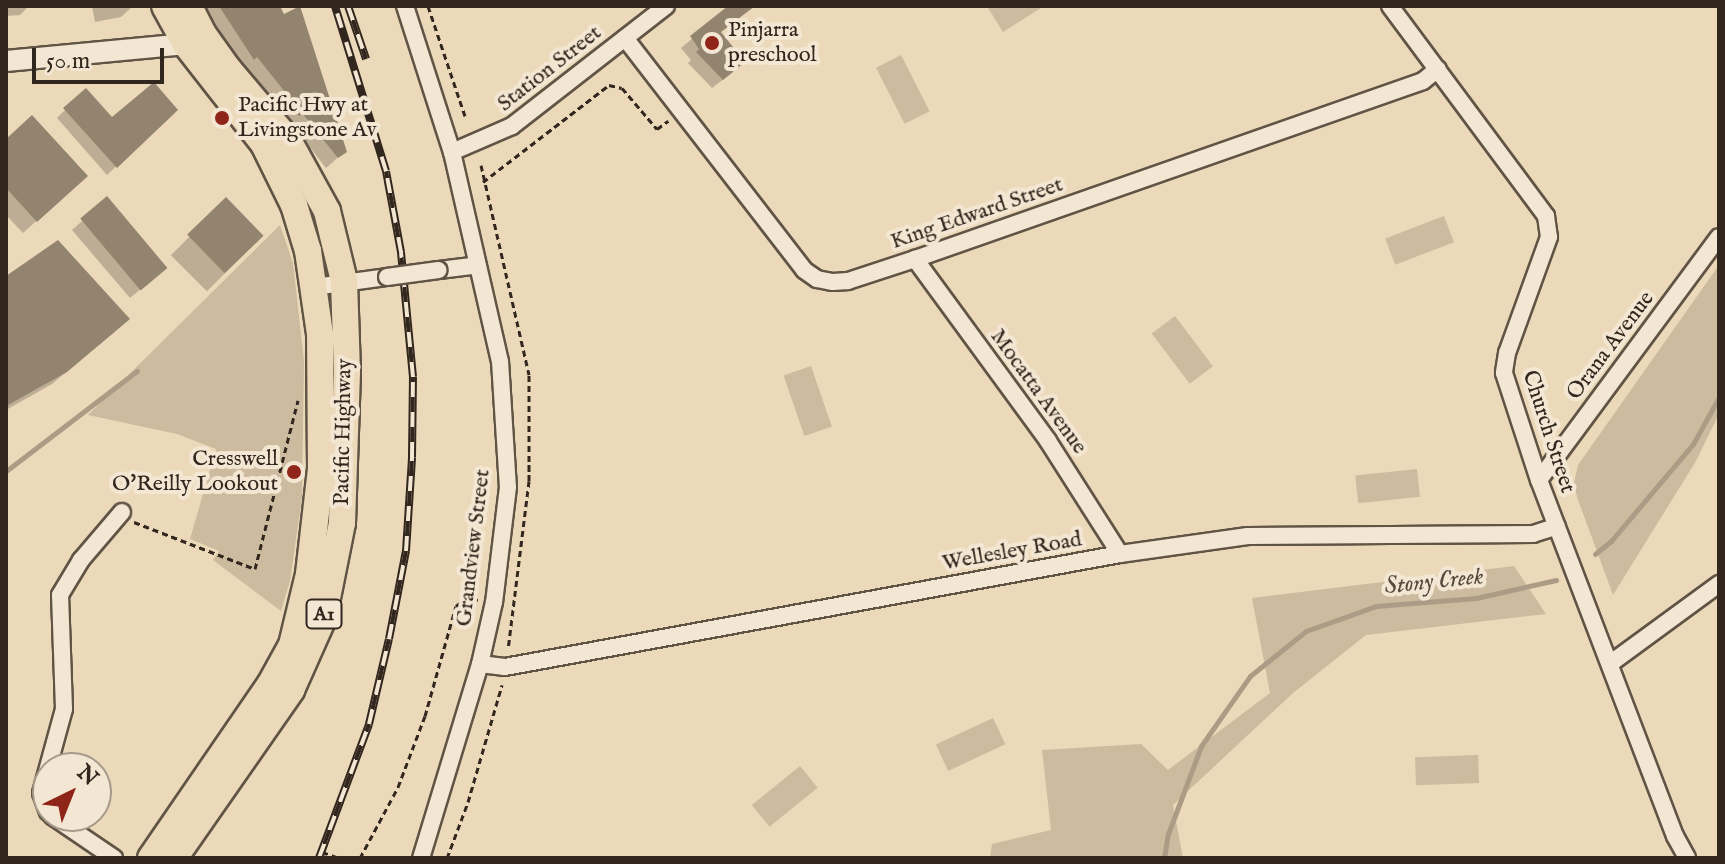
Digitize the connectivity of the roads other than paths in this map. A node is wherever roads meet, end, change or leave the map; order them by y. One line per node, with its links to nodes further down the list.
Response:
1 (165, 6): 7 (highway, Pacific Highway / A1)
2 (189, 6): 7 (highway, Pacific Highway / A1)
3 (405, 6): 10 (street, Grandview Street)
4 (666, 6): 6 (street, Station Street)
5 (1390, 6): 9 (street, Church Street)
6 (625, 38): 10 (street, Station Street); 12 (street, King Edward Street)
7 (194, 39): 8 (street); 14 (highway, Pacific Highway / A1); 15 (highway, Pacific Highway / A1)
8 (6, 61)
9 (1438, 69): 12 (street, King Edward Street); 16 (street, Church Street)
10 (452, 152): 13 (street, Grandview Street)
11 (1719, 237): 16 (street, Orana Avenue)
12 (915, 259): 19 (street, Mocatta Avenue)
13 (478, 265): 14 (street, bridge); 22 (street, Grandview Street)
14 (344, 281): 15 (street); 27 (highway, Pacific Highway / A1)
15 (314, 287): 26 (highway, Pacific Highway / A1)
16 (1539, 480): 18 (street, Church Street)
17 (120, 515): 23 (street)
18 (1557, 526): 19 (street, Wellesley Road); 21 (street, Church Street)
19 (1120, 554): 22 (street, Wellesley Road)
20 (1719, 584): 21 (street)
21 (1611, 663): 29 (street, Church Street)
22 (480, 664): 28 (street, Grandview Street)
23 (52, 752)
24 (76, 832): 25 (street)
25 (114, 858)
26 (151, 858)
27 (174, 858)
28 (421, 858)
29 (1687, 858)

